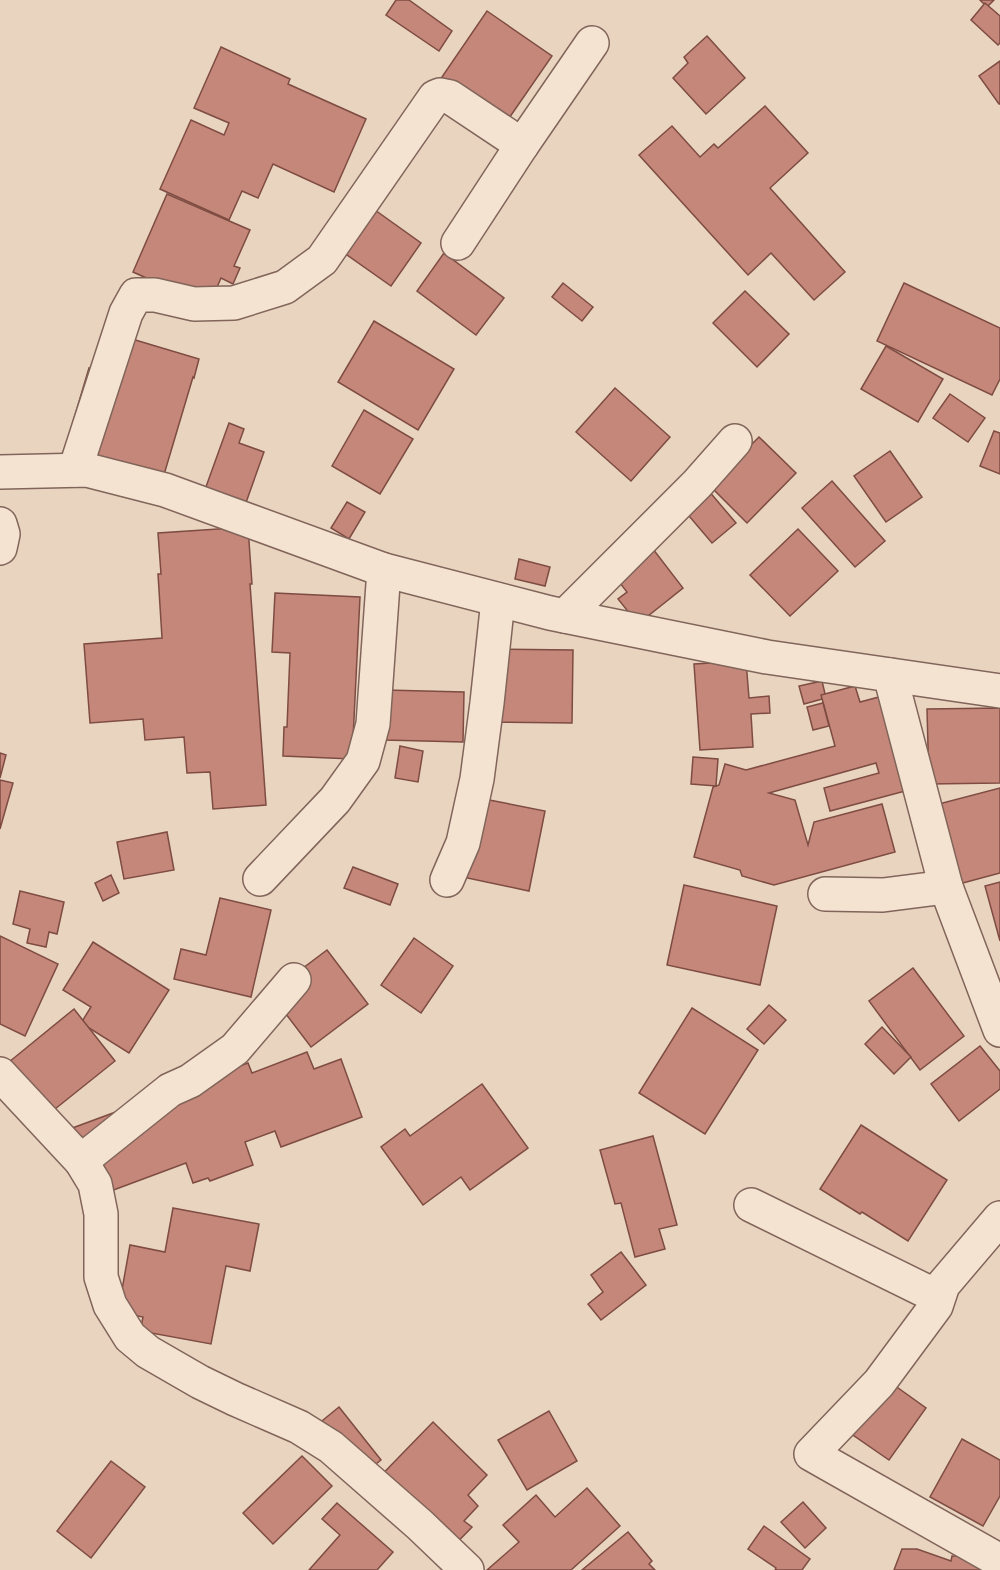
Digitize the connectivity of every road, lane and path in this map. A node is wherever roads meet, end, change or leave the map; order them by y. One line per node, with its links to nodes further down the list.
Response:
1 (592, 43): 2 (street)
2 (522, 145): 3 (street); 5 (street)
3 (458, 243)
4 (735, 441): 11 (street)
5 (75, 470): 6 (street); 9 (street)
6 (0, 472)
7 (0, 524): 8 (street)
8 (0, 548)
9 (384, 570): 10 (street); 14 (street)
10 (498, 600): 11 (street); 15 (street)
11 (565, 616): 12 (street)
12 (890, 675): 13 (street); 16 (street)
13 (1000, 691)
14 (260, 879)
15 (447, 880)
16 (946, 887): 17 (street); 19 (street)
17 (825, 894)
18 (294, 980): 21 (street)
19 (1000, 1030)
20 (0, 1074): 21 (street)
21 (81, 1161): 26 (street)
22 (751, 1205): 24 (street)
23 (1000, 1218): 24 (street)
24 (938, 1298): 25 (street)
25 (1000, 1561)
26 (467, 1570)

